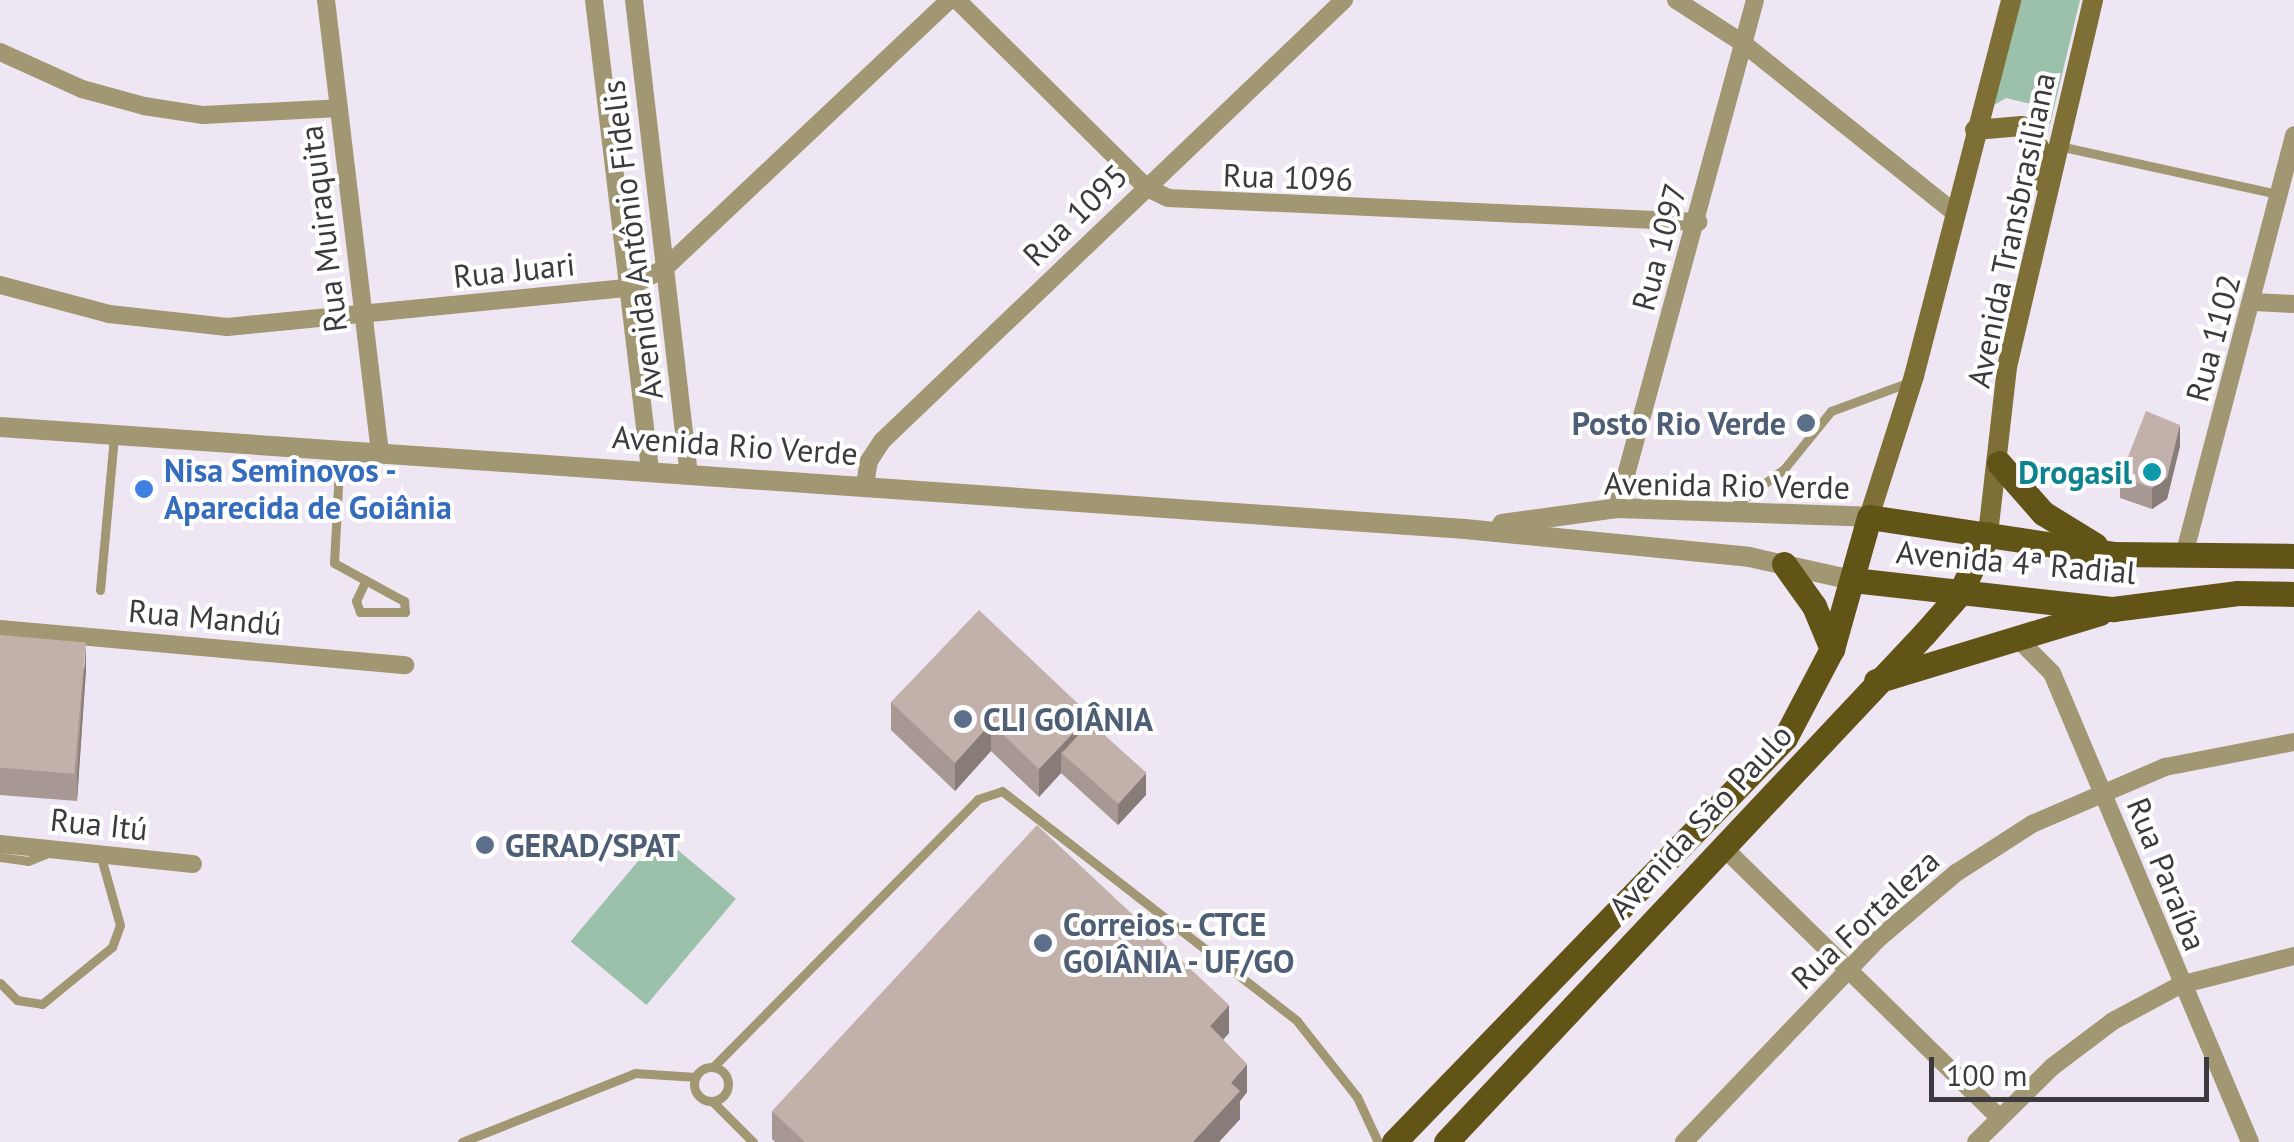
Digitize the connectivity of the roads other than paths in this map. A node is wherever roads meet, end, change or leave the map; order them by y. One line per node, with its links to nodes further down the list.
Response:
1 (326, 0): 12 (street, Rua Muiraquita)
2 (594, 0): 23 (street, Avenida Antônio Fidelis)
3 (634, 0): 21 (street, Avenida Antônio Fidelis)
4 (953, 0): 16 (street, Rua 1096); 21 (street, Rua Juari)
5 (1344, 0): 16 (street, Rua 1095)
6 (1676, 0): 10 (street)
7 (1755, 0): 10 (street, Rua 1097)
8 (2011, 0): 13 (main road, Avenida Transbrasiliana)
9 (2092, 0): 15 (main road, Avenida Transbrasiliana)
10 (1744, 44): 19 (street); 20 (street, Rua 1097)
11 (0, 52): 12 (street)
12 (339, 108): 26 (street, Rua Muiraquita)
13 (1976, 130): 18 (main road); 19 (main road, Avenida Transbrasiliana)
14 (2294, 135): 17 (street, Rua 1102)
15 (2059, 146): 17 (lane); 18 (main road, Avenida Transbrasiliana)
16 (1147, 188): 20 (street, Rua 1096); 35 (street, Rua 1095)
17 (2280, 195): 24 (street, Rua 1102)
18 (2046, 201): 32 (main road, Avenida Transbrasiliana)
19 (1954, 212): 27 (main road, Avenida Transbrasiliana)
20 (1698, 222): 36 (street, Rua 1097)
21 (665, 268): 23 (street, Rua Juari); 34 (street, Avenida Antônio Fidelis)
22 (0, 285): 26 (street, Rua Juari)
23 (628, 288): 26 (street, Rua Juari); 33 (street, Avenida Antônio Fidelis)
24 (2254, 302): 25 (street); 42 (street, Rua 1102)
25 (2294, 304)
26 (364, 315): 31 (street, Rua Muiraquita)
27 (1912, 382): 37 (lane); 38 (main road, Avenida Transbrasiliana)
28 (0, 428): 29 (street, Avenida Rio Verde)
29 (114, 435): 30 (street, Avenida Rio Verde); 47 (lane)
30 (340, 448): 31 (street, Avenida Rio Verde); 46 (lane)
31 (380, 450): 33 (street, Avenida Rio Verde)
32 (1998, 463): 40 (main road, Avenida Transbrasiliana); 41 (main road)
33 (650, 470): 34 (street, Avenida Rio Verde)
34 (690, 472): 35 (street, Avenida Rio Verde)
35 (866, 484): 39 (street, Avenida Rio Verde)
36 (1617, 508): 37 (street, Avenida Rio Verde); 39 (street, Avenida Rio Verde)
37 (1726, 511): 38 (street, Avenida Rio Verde)
38 (1869, 517): 40 (main road, Avenida 4ª Radial); 45 (main road, Avenida São Paulo)
39 (1465, 529): 44 (street, Avenida Rio Verde)
40 (1988, 534): 41 (main road, Avenida 4ª Radial); 48 (main road, Avenida São Paulo)
41 (2112, 554): 42 (main road, Avenida 4ª Radial)
42 (2184, 555): 43 (main road, Avenida 4ª Radial)
43 (2294, 556)
44 (1784, 564): 45 (street, Avenida Rio Verde); 53 (main road)
45 (1853, 580): 48 (main road, Avenida 4ª Radial); 53 (main road, Avenida São Paulo)
46 (365, 582): 46 (lane)
47 (100, 590)
48 (1960, 592): 50 (main road, Avenida 4ª Radial); 55 (main road, Avenida São Paulo)
49 (2294, 594): 50 (main road, Avenida 4ª Radial)
50 (2112, 609): 52 (main road)
51 (0, 629): 54 (street, Rua Mandú)
52 (2016, 638): 55 (main road); 57 (street, Rua Paraíba)
53 (1832, 649): 75 (main road, Avenida São Paulo)
54 (406, 665)
55 (1876, 681): 59 (main road, Avenida São Paulo)
56 (2294, 742): 57 (street, Rua Fortaleza)
57 (2100, 792): 65 (street, Rua Fortaleza); 67 (street, Rua Paraíba)
58 (0, 844): 60 (street, Rua Itú)
59 (1722, 846): 65 (street); 76 (main road, Avenida São Paulo)
60 (54, 850): 61 (street, Rua Itú); 62 (lane)
61 (100, 854): 63 (street, Rua Itú); 66 (lane)
62 (0, 857)
63 (193, 864)
64 (2294, 956): 67 (street)
65 (1850, 968): 71 (street); 77 (street, Rua Fortaleza)
66 (0, 982)
67 (2180, 984): 71 (street); 79 (street, Rua Paraíba)
68 (713, 1067): 69 (lane); 70 (lane); 74 (lane)
69 (696, 1077): 70 (lane); 72 (lane)
70 (712, 1100): 73 (lane)
71 (2000, 1117): 78 (street)
72 (462, 1142)
73 (753, 1142)
74 (1378, 1142)
75 (1394, 1142)
76 (1446, 1142)
77 (1684, 1142)
78 (1976, 1142)
79 (2250, 1142)

